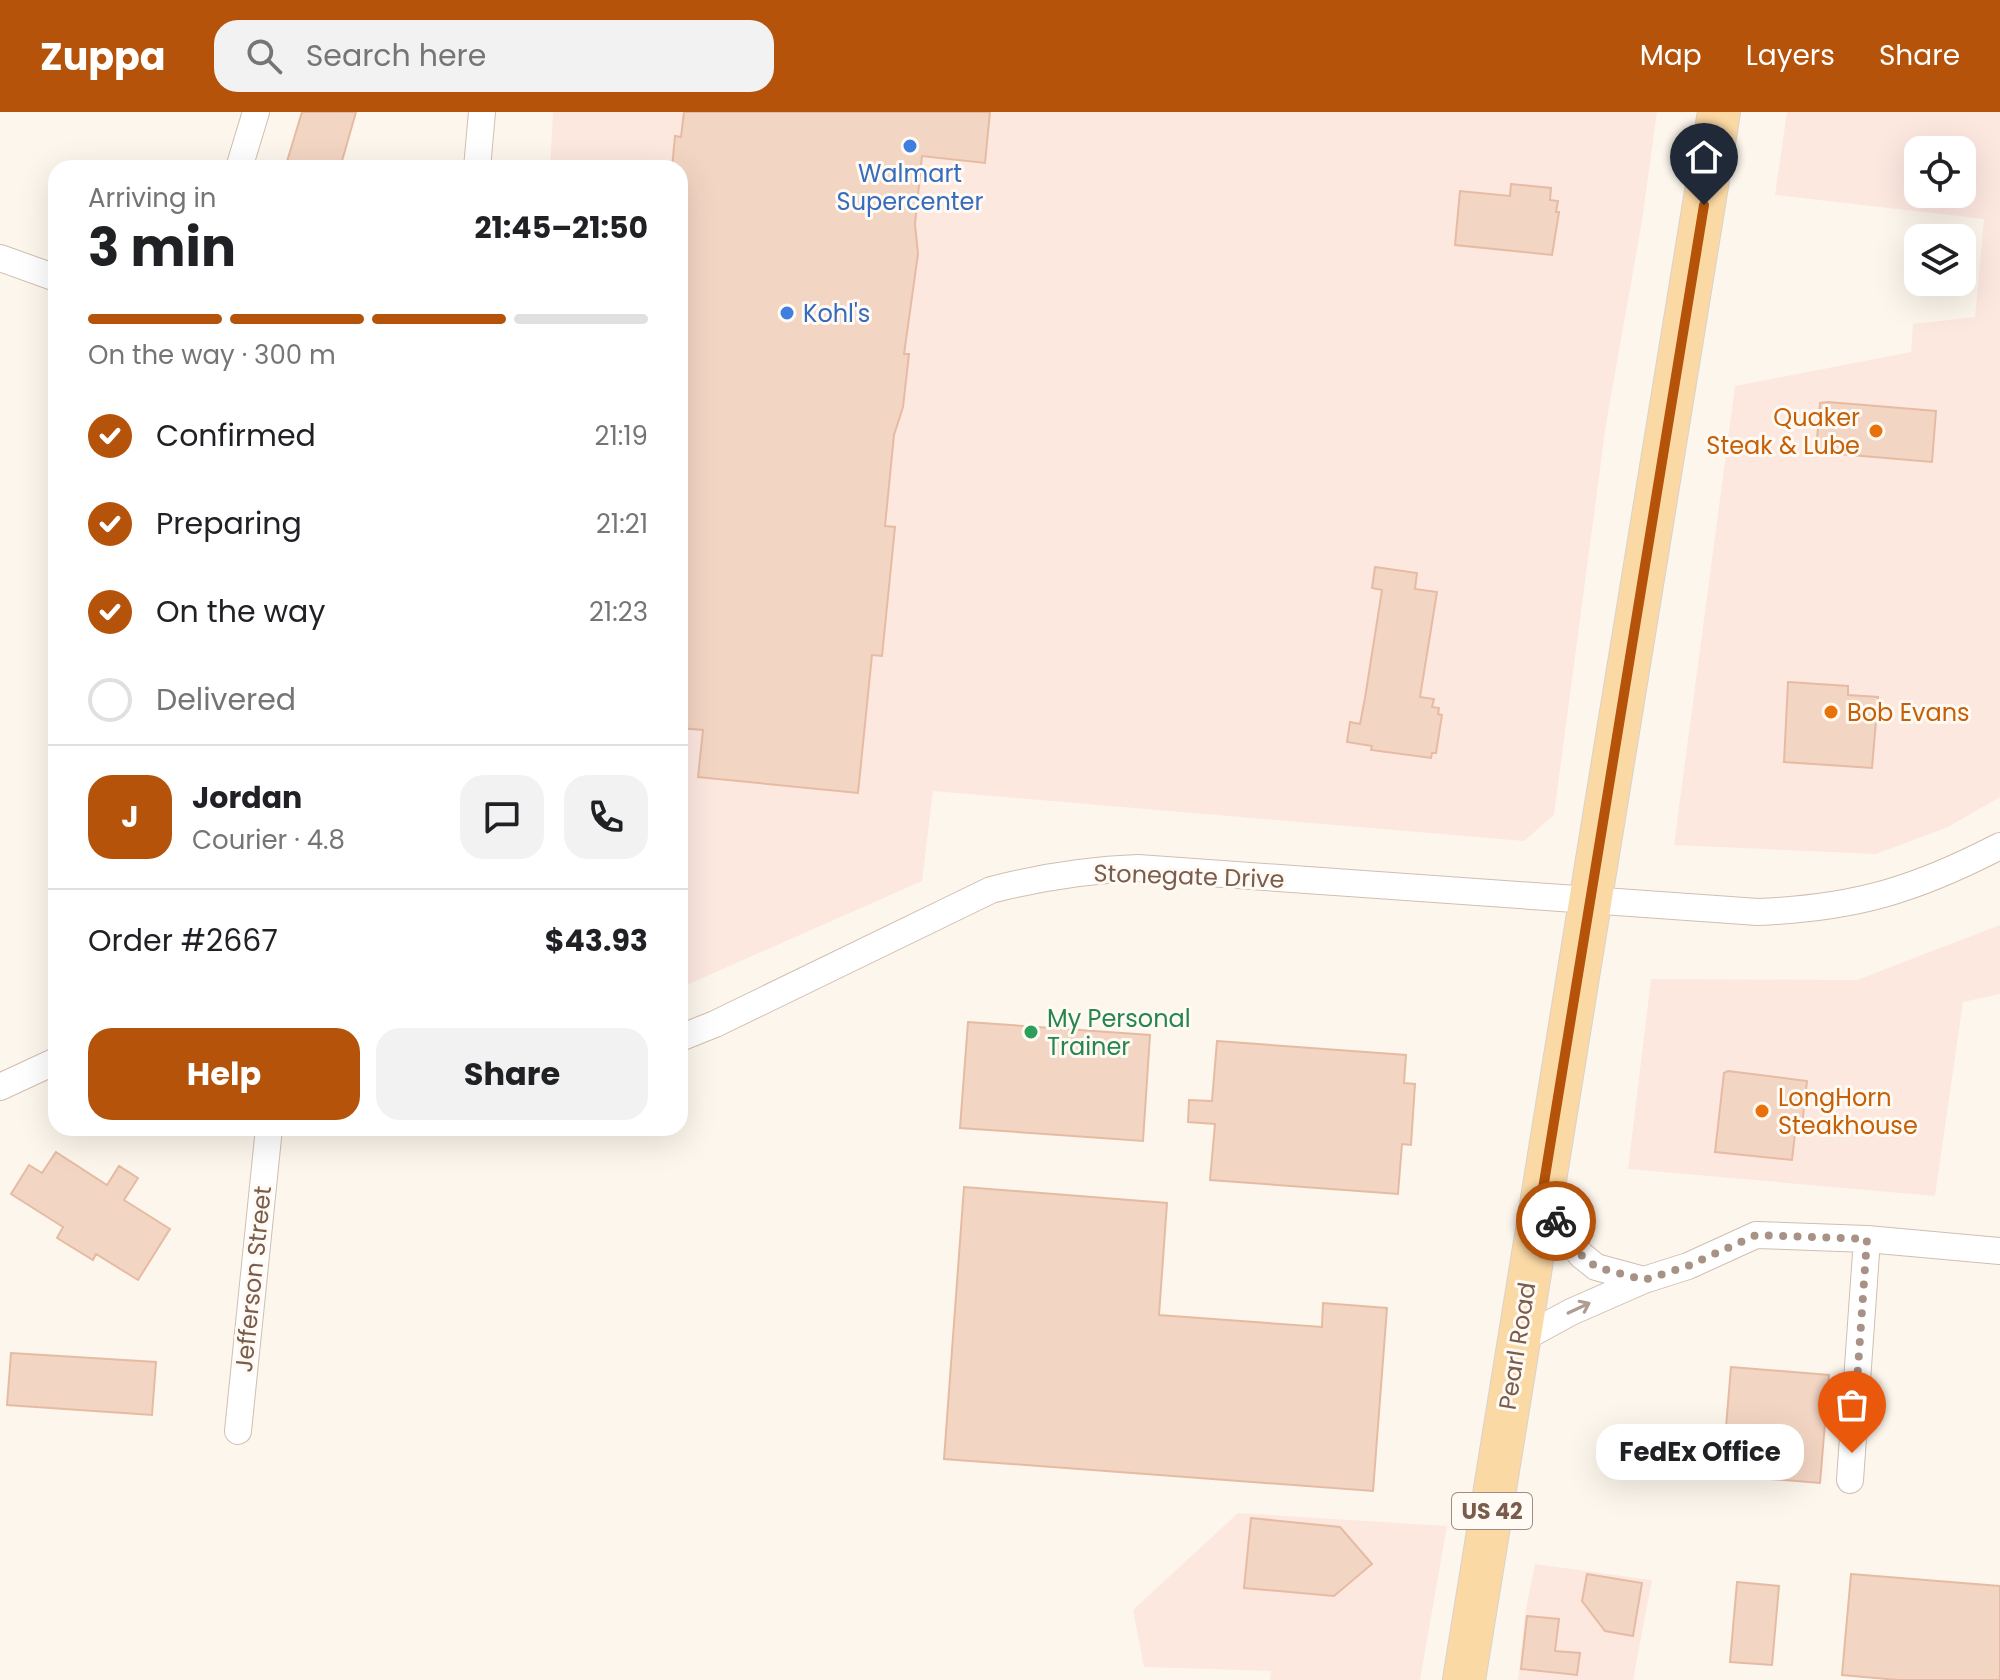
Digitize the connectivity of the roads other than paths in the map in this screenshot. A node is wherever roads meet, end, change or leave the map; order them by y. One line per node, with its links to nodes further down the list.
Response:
1 (256, 112): 4 (street)
2 (482, 112): 5 (street)
3 (1719, 112): 9 (main road, Pearl Road / US 42)
4 (241, 160)
5 (478, 160)
6 (0, 258): 7 (street)
7 (48, 275)
8 (2000, 846): 9 (street, Stonegate Drive)
9 (1589, 901): 10 (street, Stonegate Drive); 14 (main road, Pearl Road / US 42)
10 (688, 1035)
11 (48, 1065): 12 (street)
12 (0, 1087)
13 (268, 1136): 19 (street, Jefferson Street)
14 (1541, 1201): 17 (street); 18 (main road, Pearl Road / US 42)
15 (1867, 1239): 16 (street); 17 (street); 20 (street)
16 (2000, 1251)
17 (1644, 1280): 18 (street, one-way to 17)
18 (1516, 1342): 21 (main road, Pearl Road / US 42)
19 (238, 1431)
20 (1850, 1480)
21 (1464, 1680)

